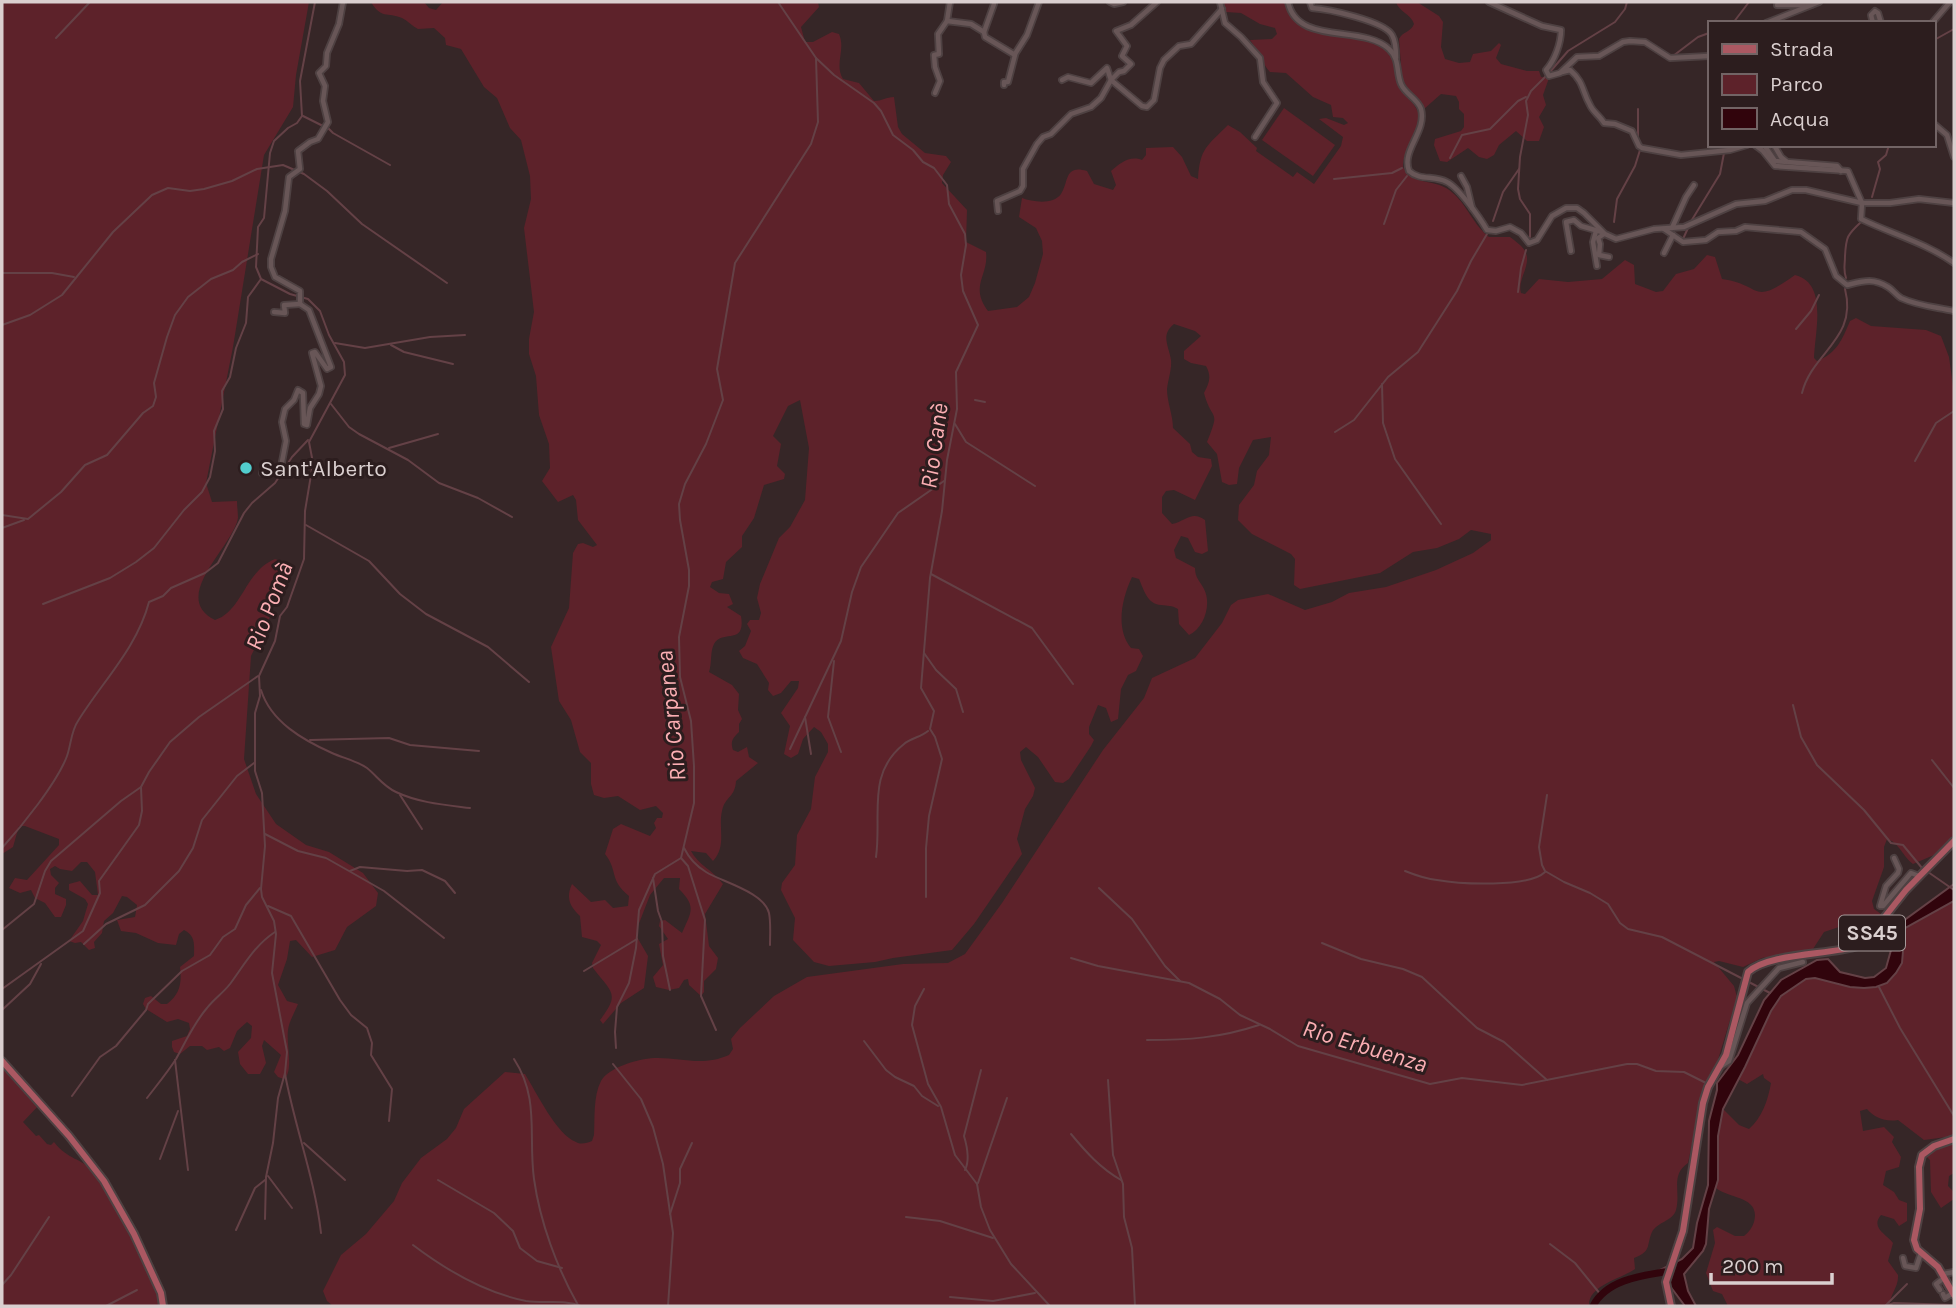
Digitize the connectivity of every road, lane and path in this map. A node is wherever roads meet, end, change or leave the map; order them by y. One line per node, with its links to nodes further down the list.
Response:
1 (343, 2): 57 (street)
2 (950, 2): 19 (street)
3 (1039, 2): 25 (street)
4 (1110, 2): 5 (street)
5 (1123, 2)
6 (1157, 2): 30 (street)
7 (1220, 2): 17 (street)
8 (1288, 2): 27 (street)
9 (1310, 2): 27 (street)
10 (1489, 2): 28 (street)
11 (1819, 2): 15 (street)
12 (1950, 2): 23 (street)
13 (994, 4): 24 (street)
14 (1777, 5): 15 (street)
15 (1811, 5): 20 (street)
16 (1878, 5): 18 (street)
17 (1222, 9): 30 (street); 34 (street)
18 (1878, 11): 21 (street); 22 (street)
19 (947, 21): 24 (street); 32 (street)
20 (1771, 21)
21 (1873, 21)
22 (1880, 21)
23 (1935, 21)
24 (984, 32): 25 (street)
25 (1015, 55): 31 (street)
26 (1708, 56): 28 (street)
27 (1396, 59): 46 (street)
28 (1560, 73): 35 (street)
29 (1062, 80): 30 (street)
30 (1111, 80): 47 (street)
31 (1004, 86)
32 (935, 93)
33 (1935, 125): 39 (street)
34 (1255, 137)
35 (1740, 147)
36 (1758, 147): 41 (street)
37 (1766, 147): 40 (street)
38 (1775, 147): 40 (street)
39 (1954, 156)
40 (1788, 162): 41 (street)
41 (1840, 169): 44 (street)
42 (1461, 176): 46 (street)
43 (1694, 185): 48 (street)
44 (1861, 203): 45 (street); 48 (street); 55 (street)
45 (1954, 203)
46 (1472, 209): 50 (street)
47 (998, 211)
48 (1672, 228): 49 (street)
49 (1663, 229): 50 (street); 51 (street)
50 (1601, 233): 52 (street); 54 (street); 56 (street)
51 (1673, 235): 53 (street); 58 (street)
52 (1571, 251)
53 (1664, 253)
54 (1609, 257)
55 (1954, 262)
56 (1597, 266)
57 (300, 302): 59 (street); 60 (street)
58 (1954, 311)
59 (274, 312)
60 (262, 474)
61 (1954, 841): 63 (main road, SS45)
62 (1894, 858): 63 (street)
63 (1919, 876): 66 (main road, SS45)
64 (1803, 962): 66 (street)
65 (2, 1061): 73 (main road)
66 (1720, 1067): 74 (main road, SS45)
67 (1954, 1139): 68 (main road)
68 (1921, 1253): 69 (street); 71 (main road)
69 (1903, 1258)
70 (1954, 1272): 71 (street)
71 (1944, 1276): 72 (main road); 72 (street)
72 (1954, 1294)
73 (163, 1306)
74 (1671, 1306)

